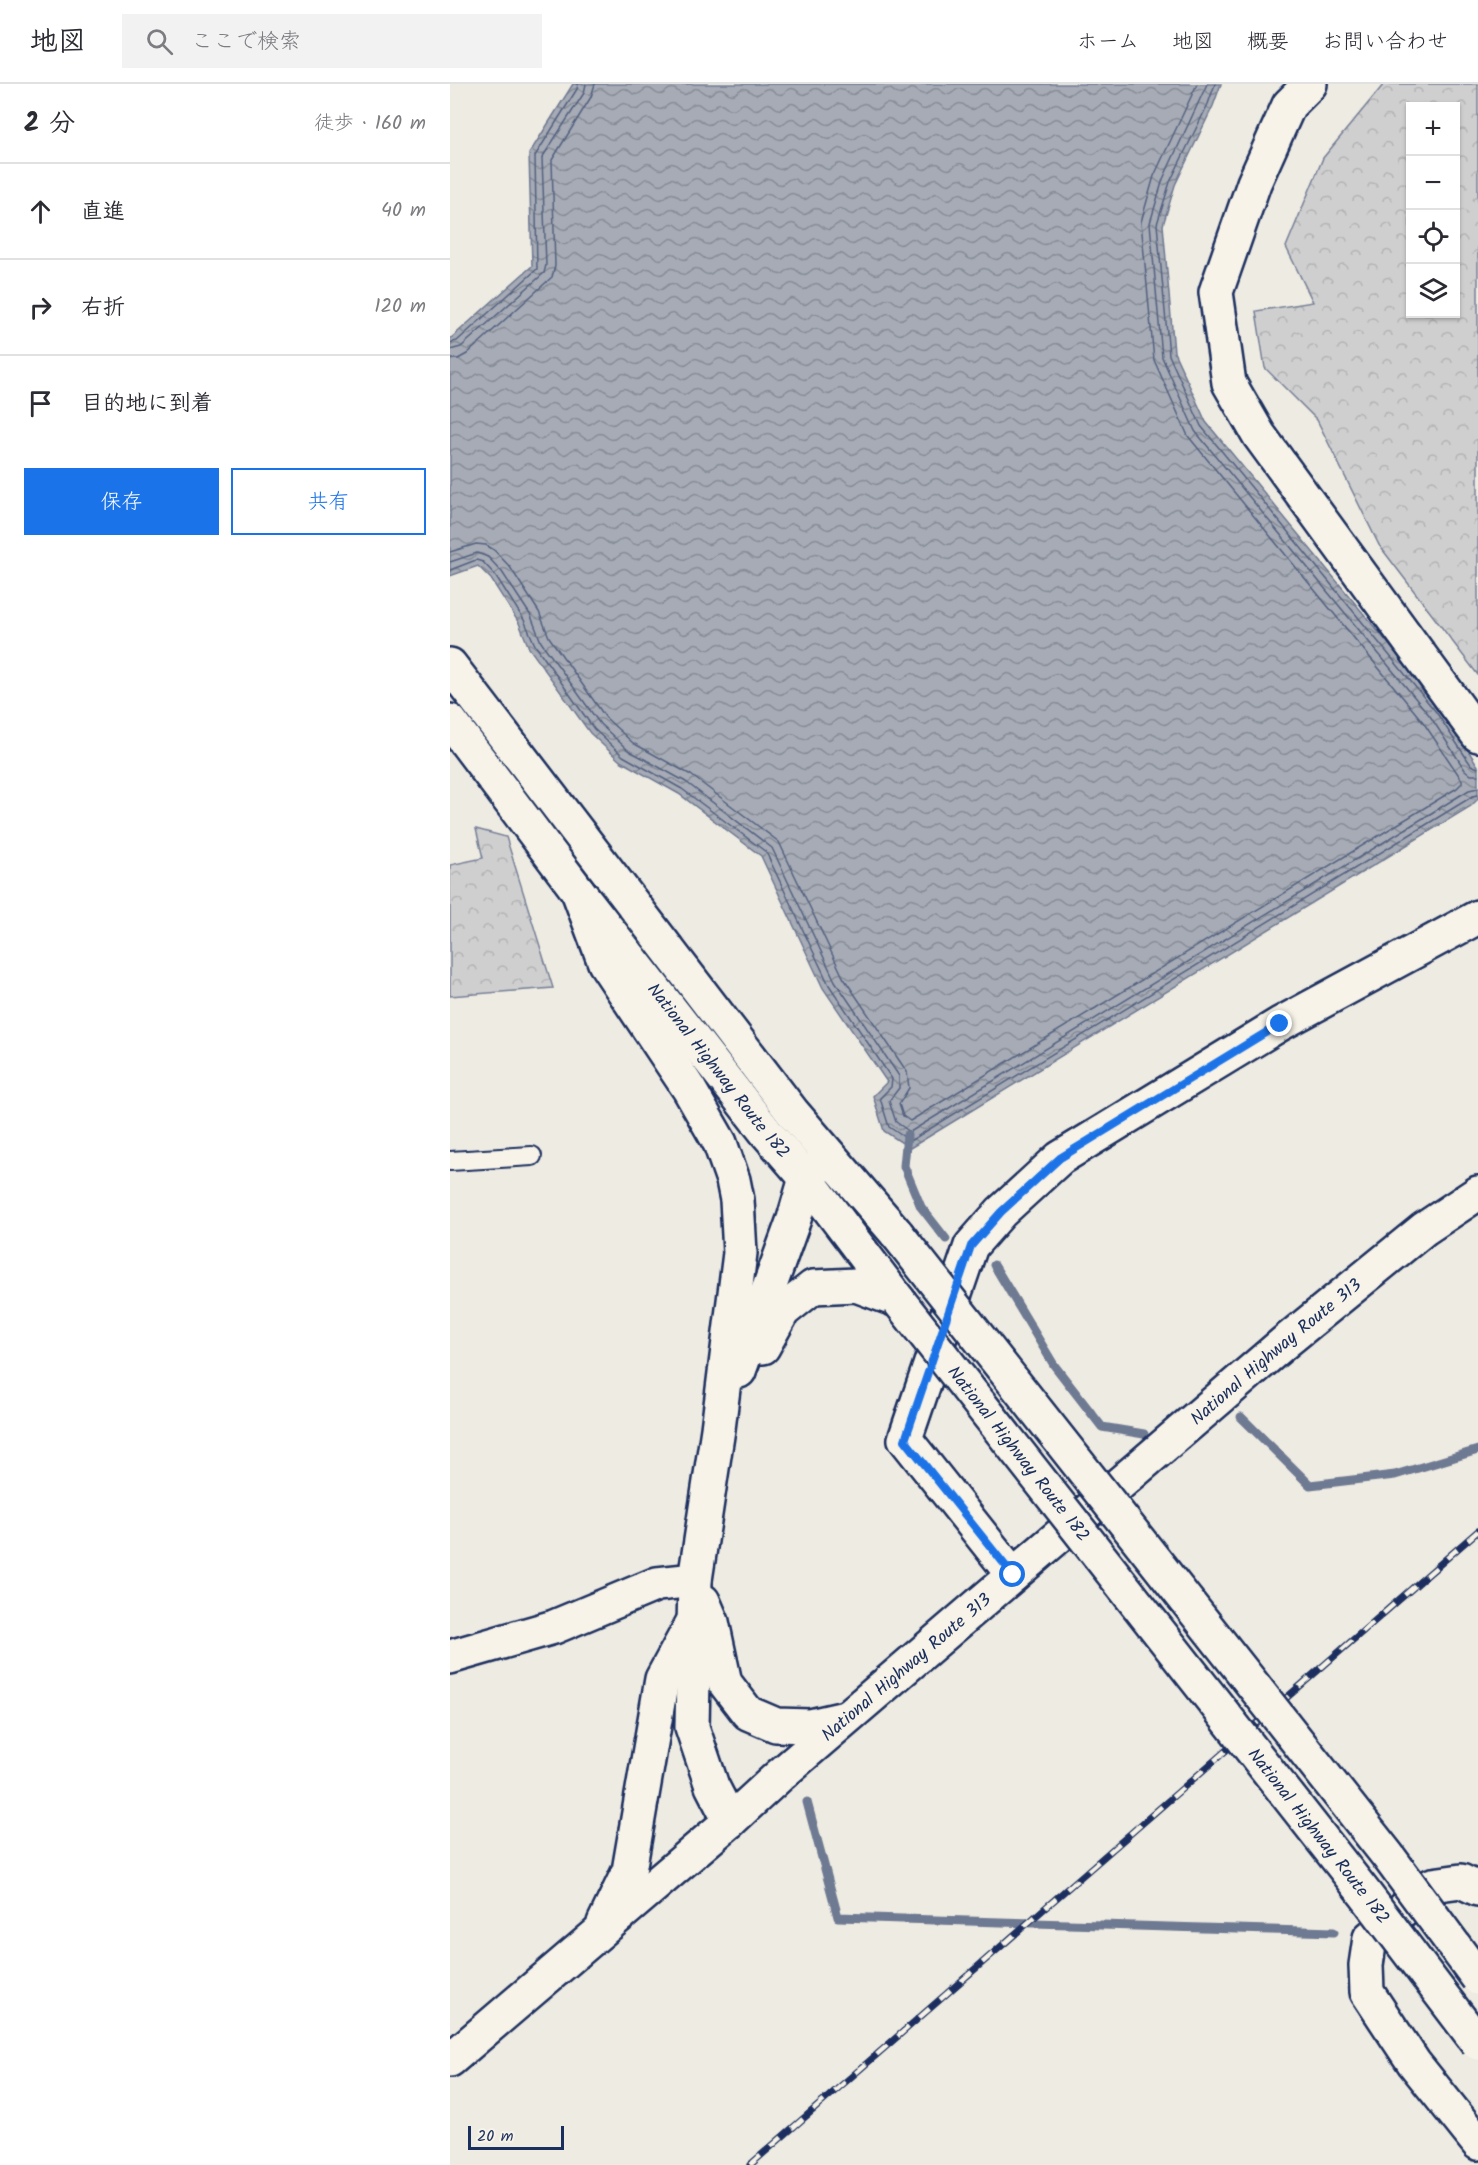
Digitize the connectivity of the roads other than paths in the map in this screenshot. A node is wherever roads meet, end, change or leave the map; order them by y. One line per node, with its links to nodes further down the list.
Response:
1 (1310, 84): 4 (main road)
2 (450, 665): 8 (main road, National Highway Route 182)
3 (450, 721): 5 (main road, National Highway Route 182)
4 (1478, 735)
5 (578, 891): 10 (main road, National Highway Route 182); 13 (main road)
6 (1478, 917): 14 (main road)
7 (532, 1156): 9 (lane)
8 (832, 1157): 10 (main road); 22 (main road, National Highway Route 182, bridge)
9 (450, 1161)
10 (806, 1178): 12 (main road, National Highway Route 182); 13 (main road)
11 (1478, 1193): 14 (main road, National Highway Route 313)
12 (899, 1301): 13 (main road); 23 (main road, National Highway Route 182, bridge)
13 (718, 1429): 15 (main road)
14 (1013, 1575): 18 (main road, National Highway Route 313)
15 (695, 1580): 16 (main road); 17 (main road); 18 (main road)
16 (694, 1620): 19 (main road); 21 (main road)
17 (450, 1657)
18 (845, 1718): 19 (main road, National Highway Route 313)
19 (730, 1821): 21 (main road, National Highway Route 313)
20 (1478, 1889): 25 (main road)
21 (598, 1934): 24 (main road, National Highway Route 313)
22 (1478, 1978)
23 (1478, 2043)
24 (450, 2060)
25 (1478, 2143)

